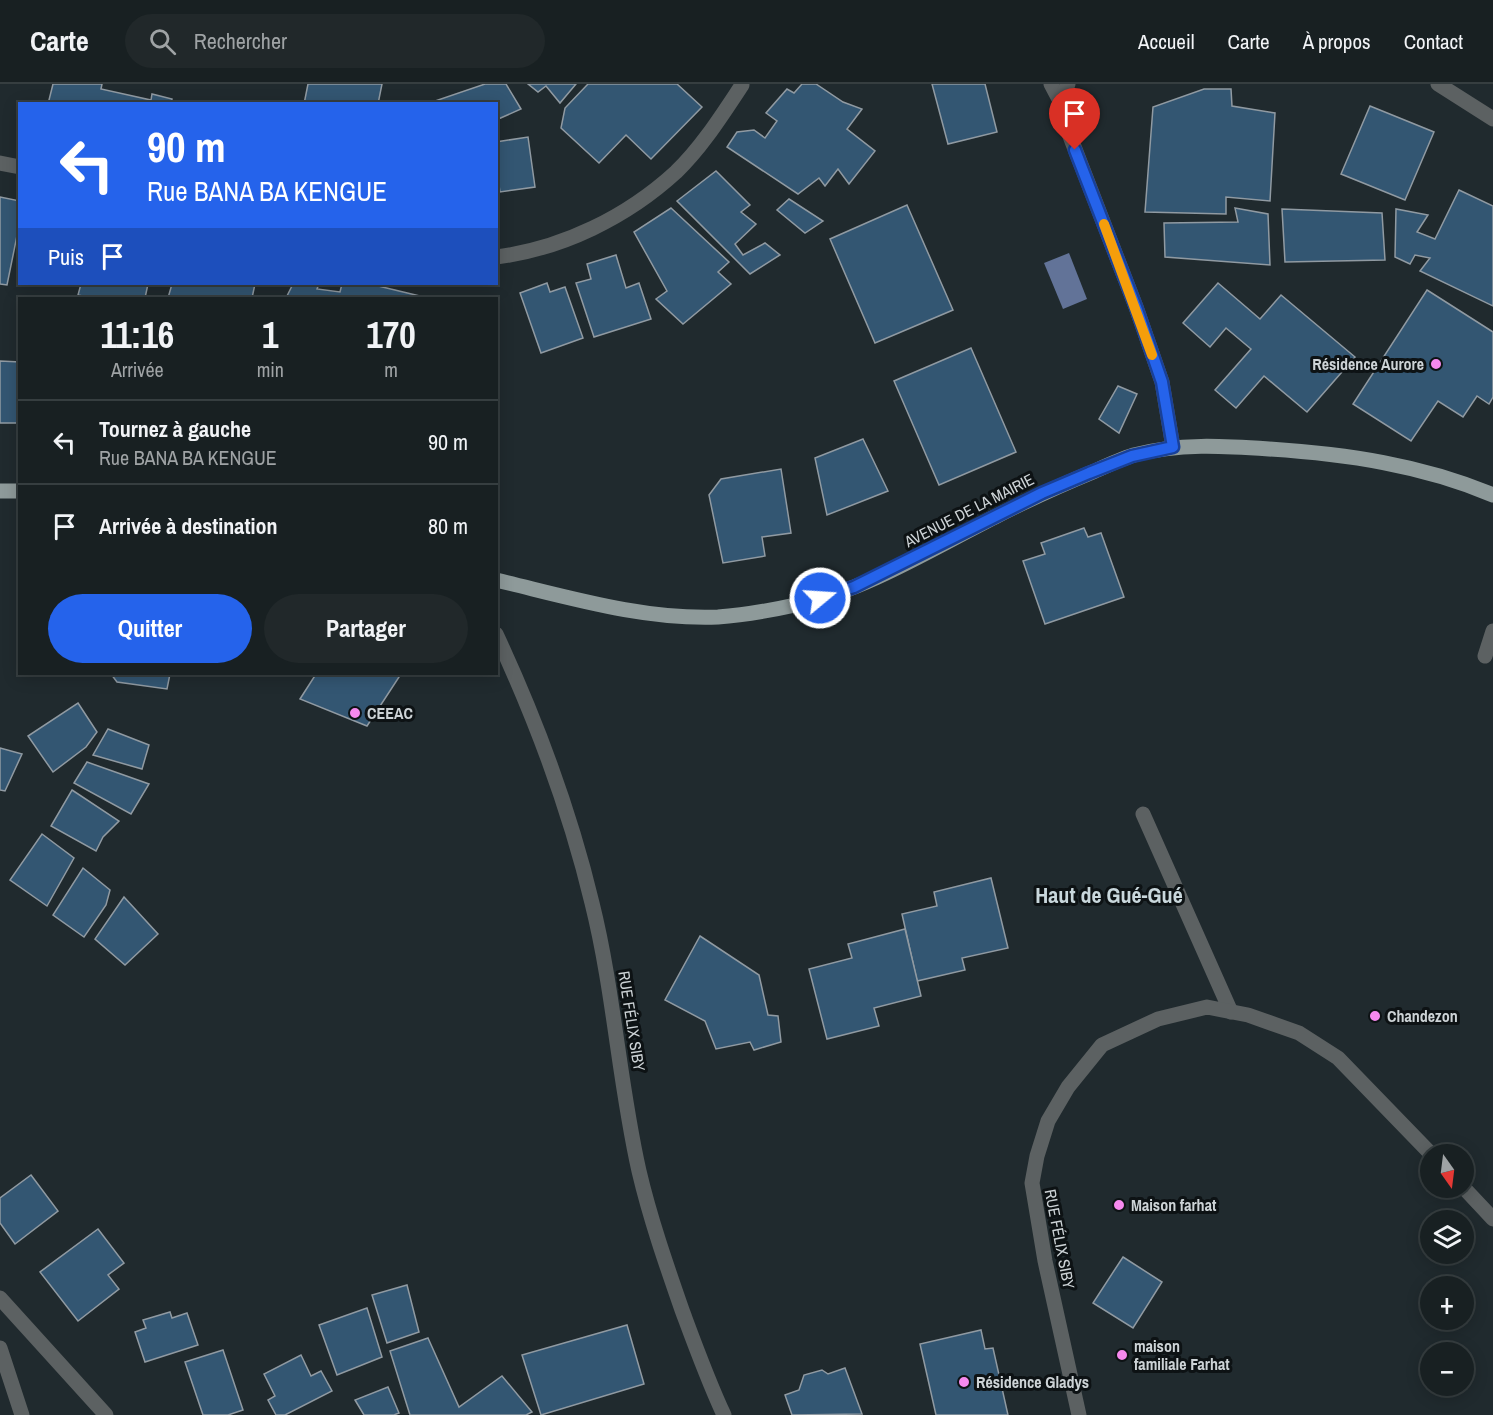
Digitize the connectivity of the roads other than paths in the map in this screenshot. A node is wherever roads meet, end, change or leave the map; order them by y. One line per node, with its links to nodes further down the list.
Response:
1 (1051, 84): 5 (street)
2 (1068, 84): 5 (street)
3 (1438, 84): 6 (street)
4 (742, 85): 9 (street)
5 (1060, 101): 10 (street)
6 (1493, 119)
7 (0, 163): 8 (street)
8 (18, 167)
9 (498, 257)
10 (1173, 447): 13 (main road, AVENUE DE LA MAIRIE); 14 (main road, AVENUE DE LA MAIRIE)
11 (0, 490): 12 (main road)
12 (18, 491)
13 (1493, 495)
14 (498, 579)
15 (1493, 631): 17 (street)
16 (498, 639): 27 (street, RUE FÉLIX SIBY)
17 (1485, 656)
18 (1143, 814): 19 (street)
19 (1231, 1012): 20 (street, RUE FÉLIX SIBY); 28 (street, RUE FÉLIX SIBY)
20 (1421, 1144)
21 (1473, 1198): 22 (street)
22 (1493, 1219)
23 (0, 1298): 26 (street)
24 (0, 1348): 25 (street)
25 (22, 1415)
26 (106, 1415)
27 (724, 1415)
28 (1079, 1415)

